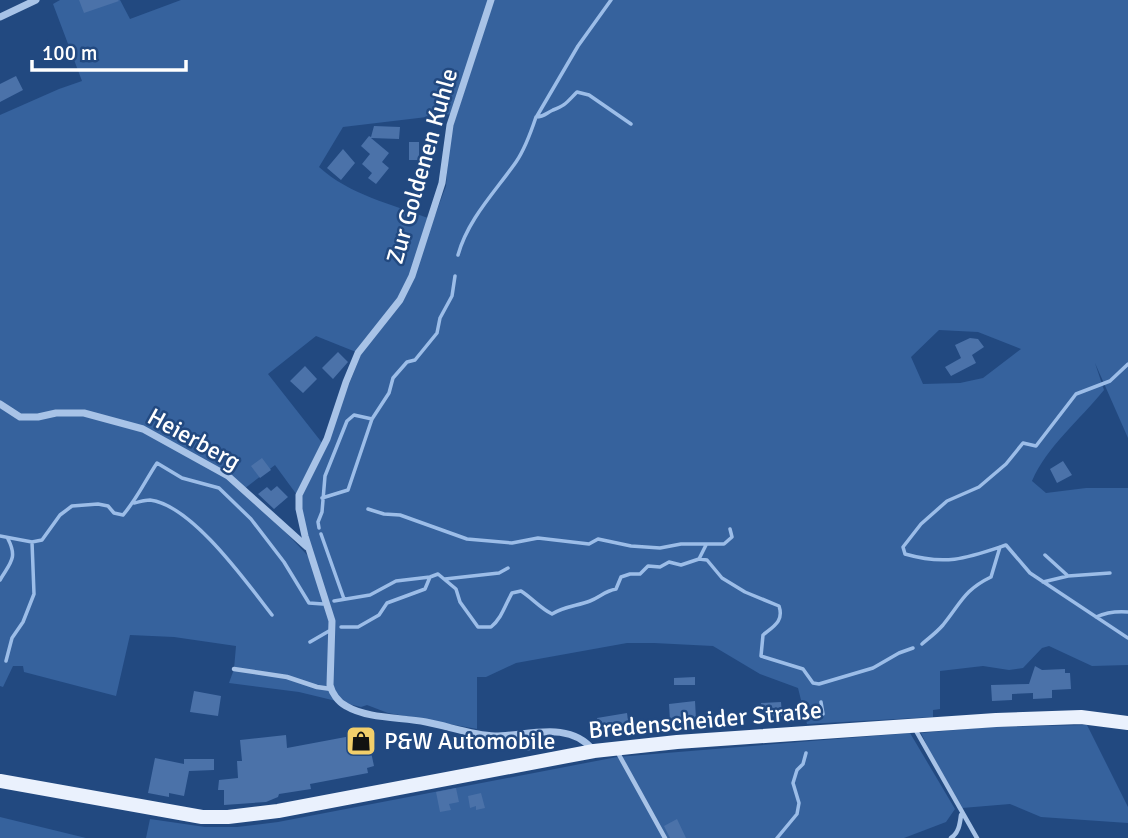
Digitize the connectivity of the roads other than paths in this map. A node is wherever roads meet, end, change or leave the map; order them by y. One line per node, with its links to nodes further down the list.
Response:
1 (36, 0): 3 (street)
2 (491, 0): 5 (street, Zur Goldenen Kuhle)
3 (0, 17)
4 (0, 404): 5 (street, Heierberg)
5 (309, 549): 7 (street, Zur Goldenen Kuhle)
6 (234, 669): 7 (lane)
7 (331, 689): 11 (street)
8 (1128, 723): 9 (main road, Bredenscheider Straße)
9 (914, 726): 10 (main road, Bredenscheider Straße); 13 (lane)
10 (615, 748): 11 (main road, Bredenscheider Straße); 14 (lane)
11 (594, 751): 12 (main road, Bredenscheider Straße)
12 (0, 781)
13 (962, 813): 15 (lane); 16 (lane)
14 (665, 838)
15 (951, 838)
16 (977, 838)

